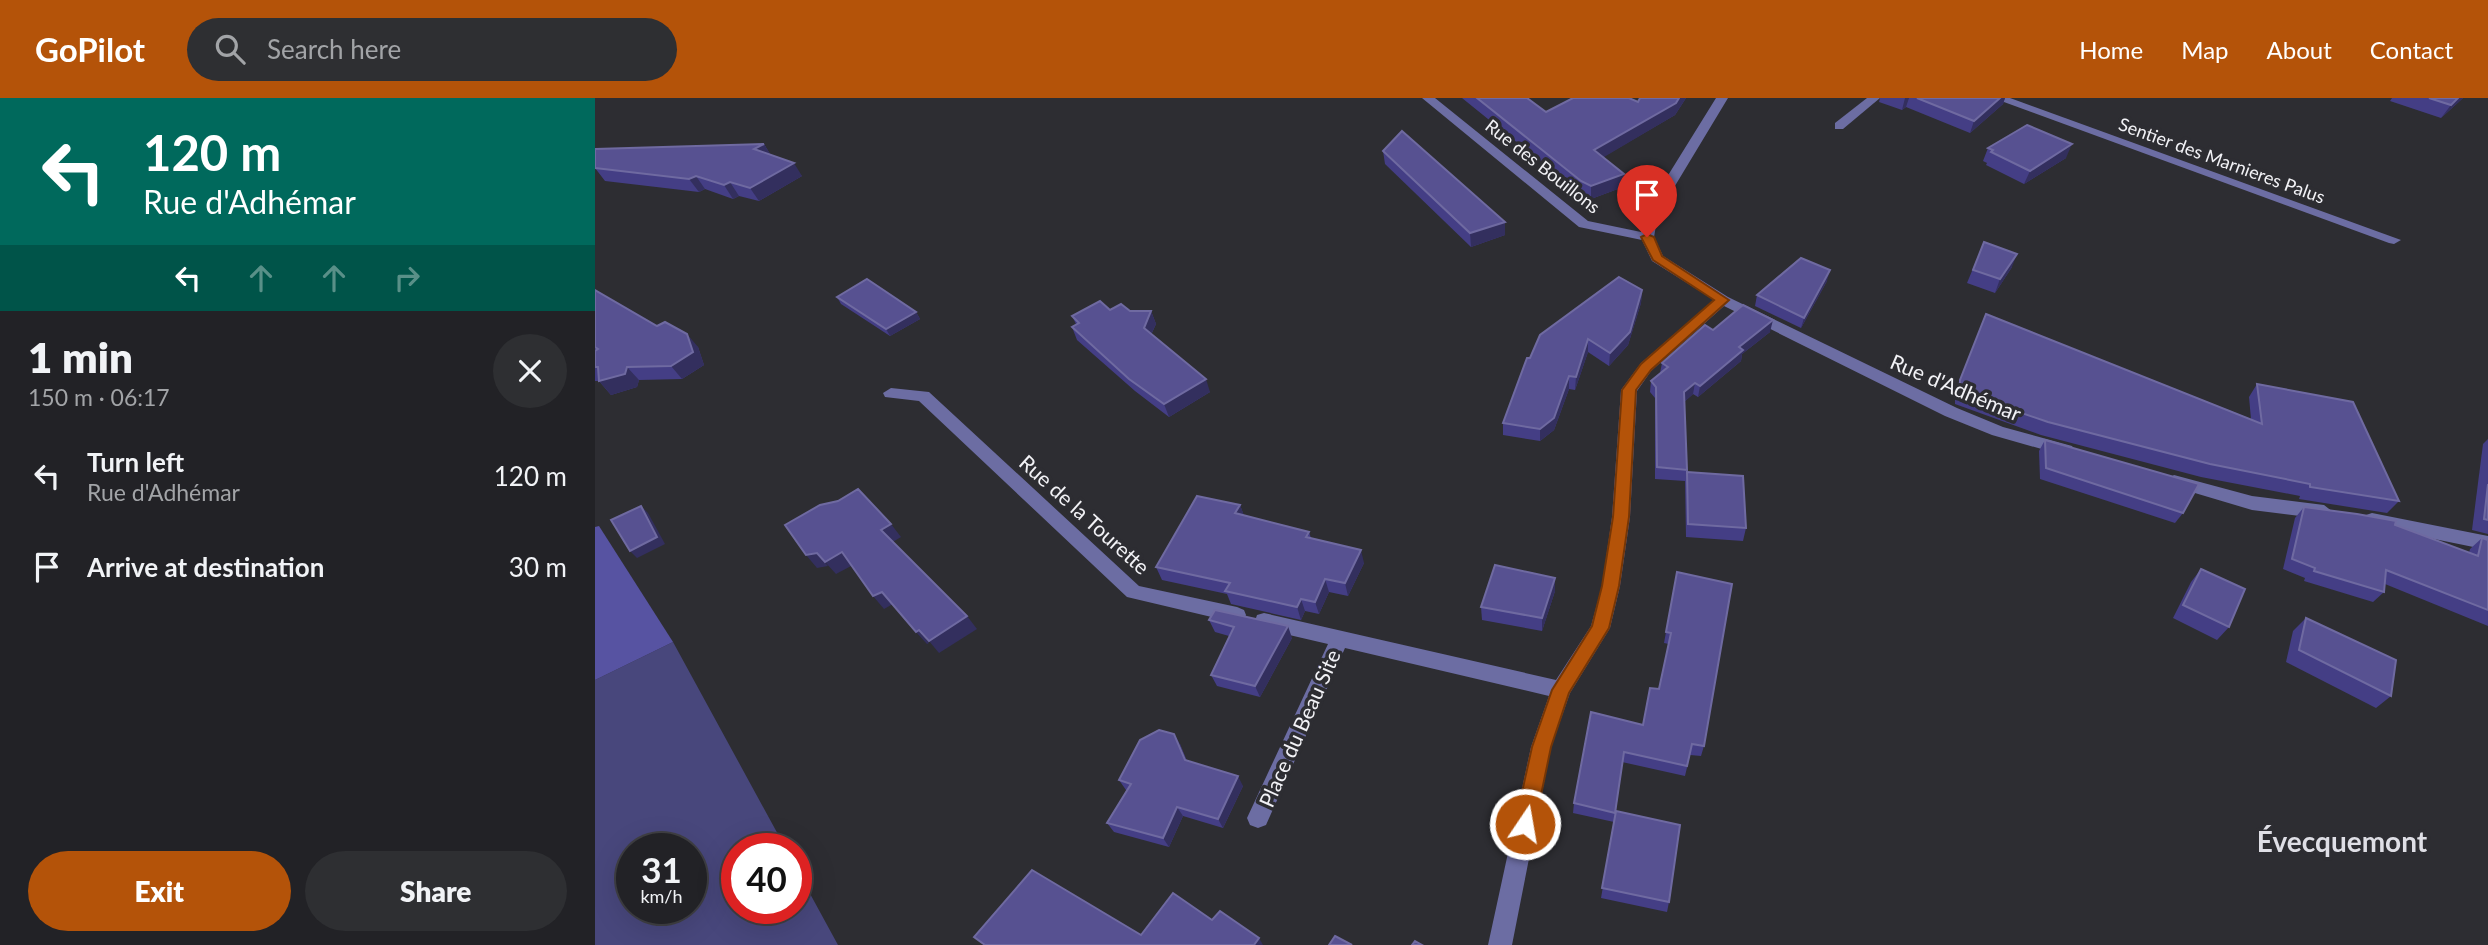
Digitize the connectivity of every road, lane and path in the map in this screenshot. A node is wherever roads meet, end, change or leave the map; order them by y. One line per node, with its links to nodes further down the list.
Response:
1 (1428, 98): 6 (street, Rue des Bouillons)
2 (1722, 98): 6 (street)
3 (1874, 98): 5 (street)
4 (1999, 98): 7 (street, Sentier des Marnieres Palus)
5 (1839, 126)
6 (1647, 237): 8 (street, Rue d'Adhémar)
7 (2393, 240)
8 (1723, 300): 10 (street, Rue d'Adhémar); 14 (street)
9 (891, 393): 13 (street, Rue de la Tourette)
10 (2087, 457)
11 (2164, 479): 12 (street)
12 (2488, 543)
13 (1340, 638): 14 (street, Rue de la Tourette); 15 (street, Place du Beau Site)
14 (1561, 690): 16 (street)
15 (1258, 818)
16 (1500, 945)

